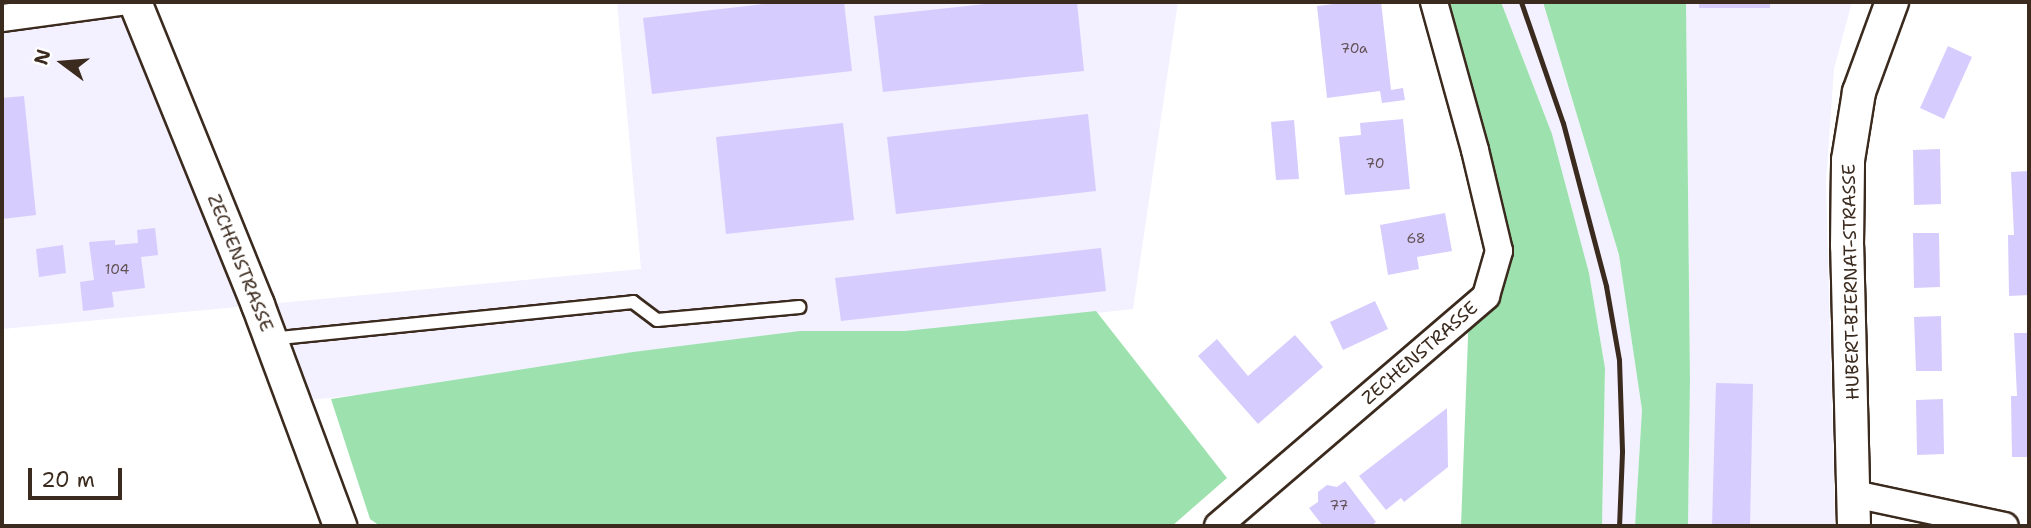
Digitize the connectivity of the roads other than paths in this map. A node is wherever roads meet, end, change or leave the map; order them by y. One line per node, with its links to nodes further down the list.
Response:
1 (121, 2): 5 (street)
2 (135, 2): 7 (street, ZECHENSTRASSE)
3 (1434, 2): 11 (street, ZECHENSTRASSE)
4 (1892, 2): 8 (street, HUBERT-BIERNAT-STRASSE)
5 (2, 18)
6 (799, 307): 7 (lane)
7 (270, 339): 10 (street, ZECHENSTRASSE)
8 (1854, 495): 9 (street); 12 (street, HUBERT-BIERNAT-STRASSE)
9 (1991, 524)
10 (340, 526)
11 (1218, 526)
12 (1854, 526)

